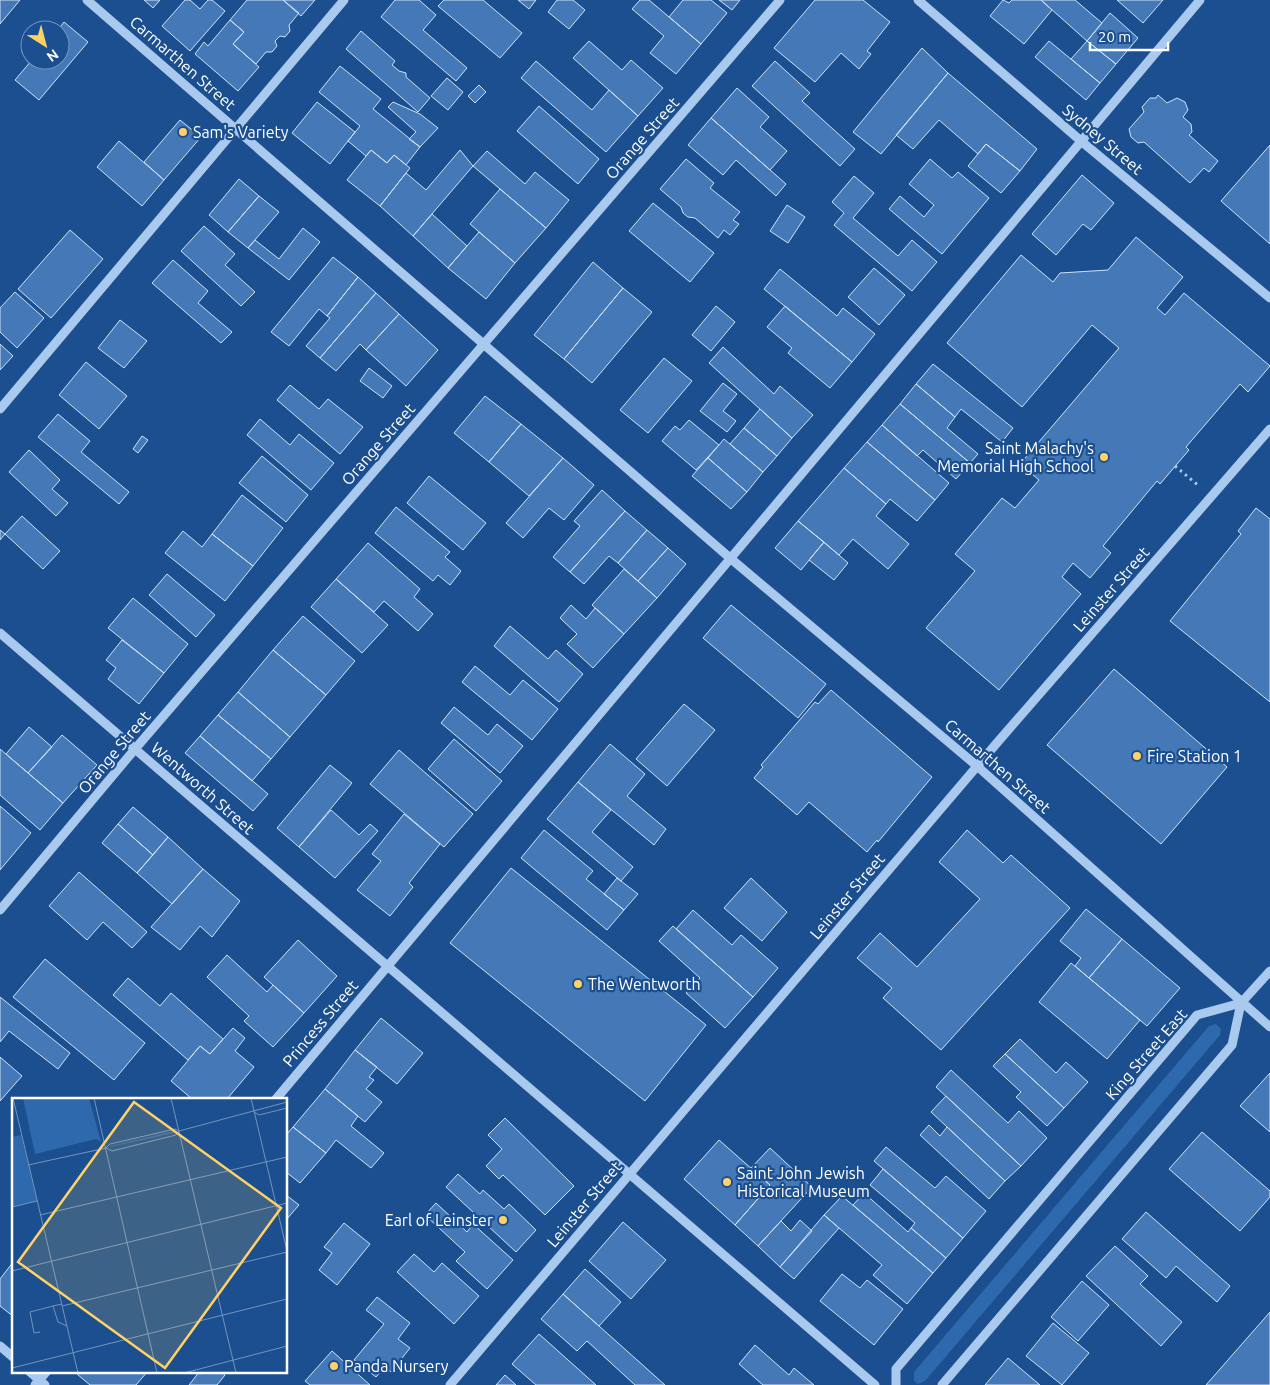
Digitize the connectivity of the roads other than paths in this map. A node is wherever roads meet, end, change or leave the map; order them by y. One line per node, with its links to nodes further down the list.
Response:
1 (87, 0): 6 (street, Carmarthen Street)
2 (344, 0): 6 (street)
3 (780, 0): 9 (street, Orange Street)
4 (918, 0): 7 (street, Sydney Street)
5 (1200, 0): 7 (street, Princess Street)
6 (236, 129): 9 (street, Carmarthen Street); 10 (street)
7 (1081, 141): 8 (street, Sydney Street); 12 (street, Princess Street)
8 (1270, 298)
9 (484, 344): 12 (street, Carmarthen Street); 14 (street, Orange Street)
10 (0, 409)
11 (1270, 429): 15 (street, Leinster Street)
12 (730, 558): 15 (street, Carmarthen Street); 17 (street, Princess Street)
13 (0, 634): 14 (street, Wentworth Street)
14 (135, 749): 16 (street, Orange Street); 17 (street, Wentworth Street)
15 (977, 766): 19 (street, Carmarthen Street); 22 (street, Leinster Street)
16 (0, 910)
17 (387, 966): 21 (street, Princess Street); 22 (street, Wentworth Street)
18 (1270, 971): 19 (street)
19 (1241, 1002): 20 (street, Carmarthen Street); 29 (street, King Street East); 30 (street)
20 (1270, 1027)
21 (277, 1098)
22 (630, 1174): 27 (street, Leinster Street); 28 (street, Wentworth Street)
23 (0, 1346): 24 (street)
24 (12, 1356)
25 (30, 1372): 26 (street)
26 (40, 1383)
27 (450, 1385)
28 (875, 1385)
29 (896, 1385)
30 (942, 1385)

